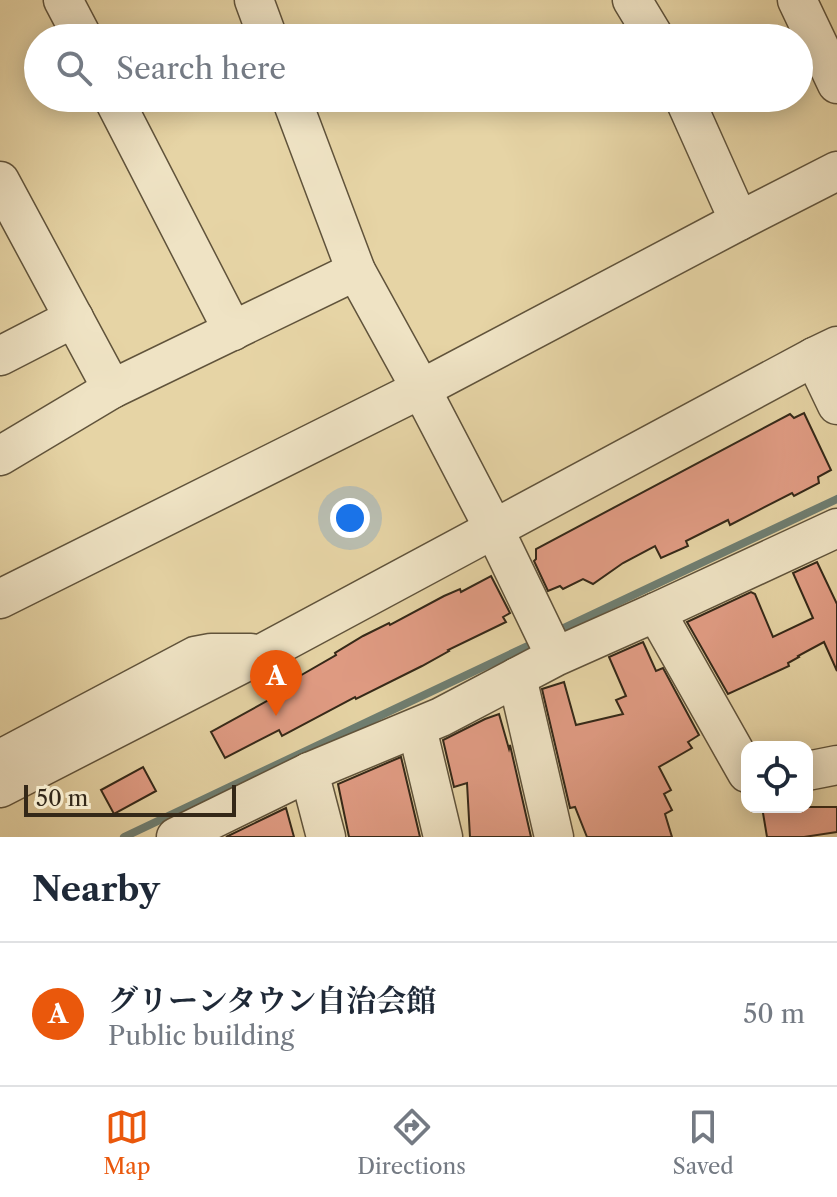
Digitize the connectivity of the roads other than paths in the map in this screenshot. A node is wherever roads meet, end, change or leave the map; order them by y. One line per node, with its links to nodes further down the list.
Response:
1 (63, 0): 5 (street)
2 (254, 0): 6 (street)
3 (632, 0): 7 (street)
4 (797, 0): 8 (street)
5 (76, 24)
6 (263, 24)
7 (647, 24)
8 (808, 24)
9 (813, 34): 10 (street)
10 (837, 84)
11 (120, 112): 19 (street)
12 (296, 112): 17 (street)
13 (690, 112): 16 (street)
14 (837, 171): 16 (street)
15 (0, 181): 18 (street)
16 (739, 221): 23 (street)
17 (356, 271): 19 (street); 23 (street)
18 (74, 318): 21 (street); 22 (street)
19 (233, 331): 22 (street)
20 (826, 352): 24 (street); 27 (street)
21 (0, 356)
22 (112, 389): 25 (street)
23 (421, 389): 27 (street); 28 (street)
24 (837, 405)
25 (0, 456)
26 (837, 528): 29 (street)
27 (494, 529): 30 (street); 31 (street)
28 (0, 599)
29 (656, 612): 32 (street); 35 (street)
30 (549, 643)
31 (278, 644): 34 (street); 39 (street); 40 (street)
32 (517, 677): 33 (street); 44 (street)
33 (417, 728): 38 (street); 43 (street)
34 (0, 759)
35 (741, 762)
36 (837, 765): 37 (street)
37 (813, 770)
38 (309, 772): 41 (street); 42 (street)
39 (0, 788)
40 (0, 816)
41 (197, 832)
42 (326, 837)
43 (443, 837)
44 (554, 837)

